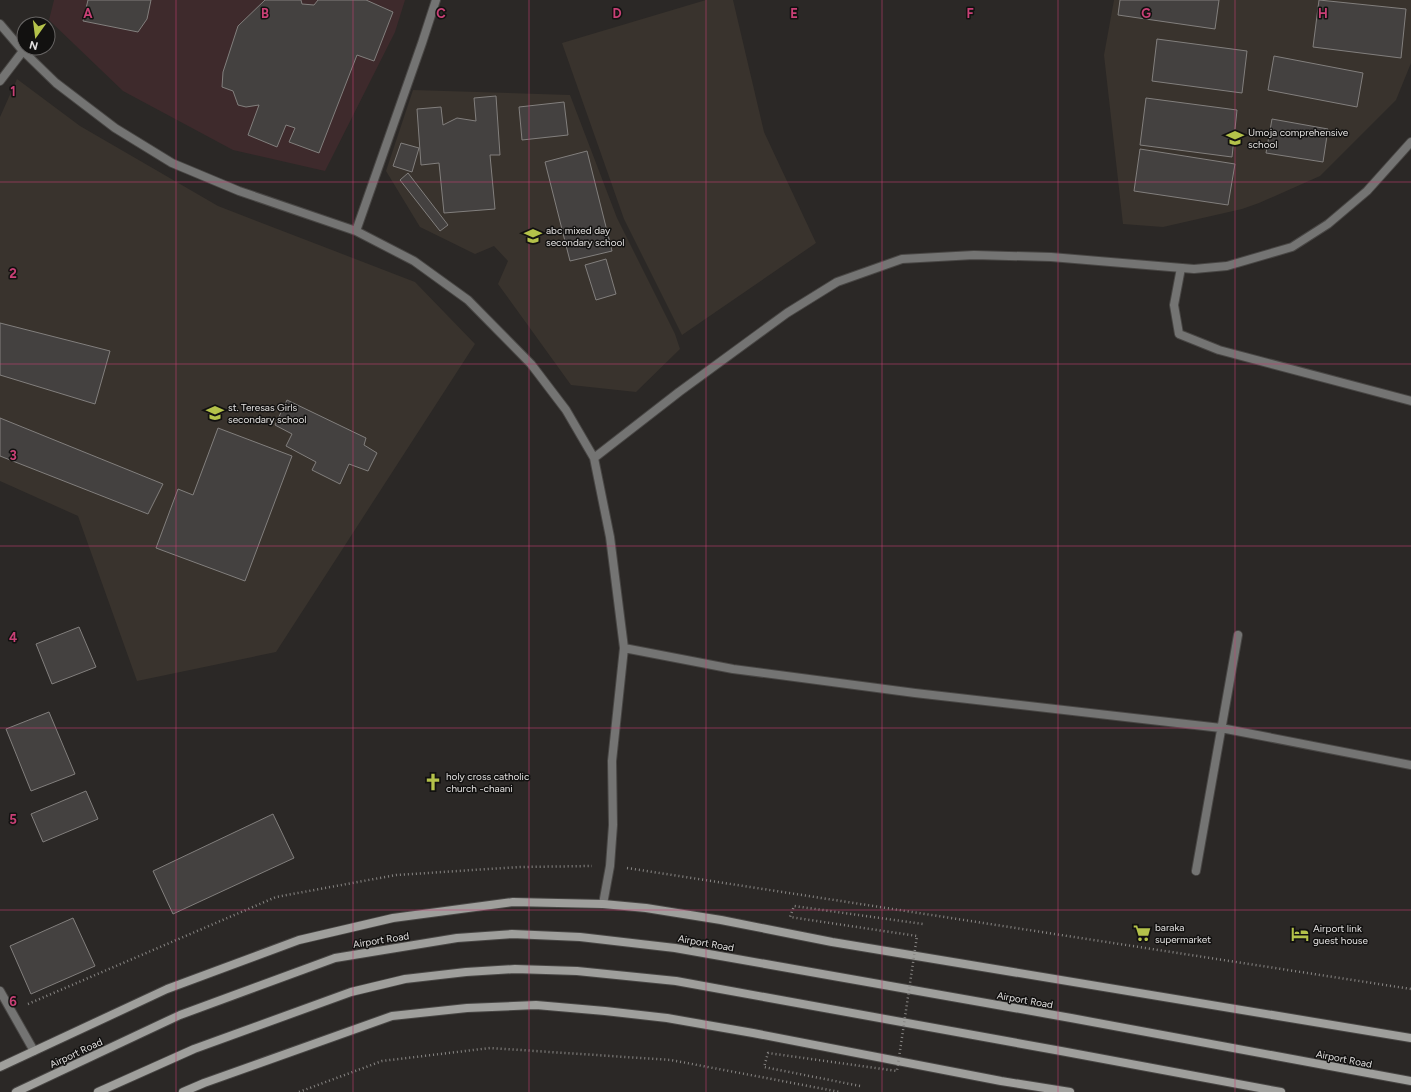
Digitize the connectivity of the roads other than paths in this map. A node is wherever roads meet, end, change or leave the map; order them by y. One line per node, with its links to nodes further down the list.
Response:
1 (436, 0): 8 (street)
2 (0, 24): 3 (street)
3 (16, 43)
4 (19, 56): 6 (street)
5 (28, 56): 8 (street)
6 (0, 81)
7 (1411, 142): 9 (street)
8 (356, 231): 11 (street)
9 (1181, 268): 10 (street); 11 (street)
10 (1411, 401)
11 (594, 458): 13 (street)
12 (1238, 635): 14 (street)
13 (624, 648): 14 (street); 17 (street)
14 (1221, 728): 15 (street); 16 (street)
15 (1411, 765)
16 (1196, 871)
17 (603, 904): 19 (main road); 20 (main road)
18 (0, 991): 20 (street)
19 (1411, 1038)
20 (34, 1051): 21 (main road)
21 (0, 1067)
22 (1411, 1081): 23 (main road, Airport Road)
23 (16, 1092)
24 (98, 1092): 27 (main road)
25 (184, 1092): 26 (main road)
26 (1070, 1092)
27 (1281, 1092)

